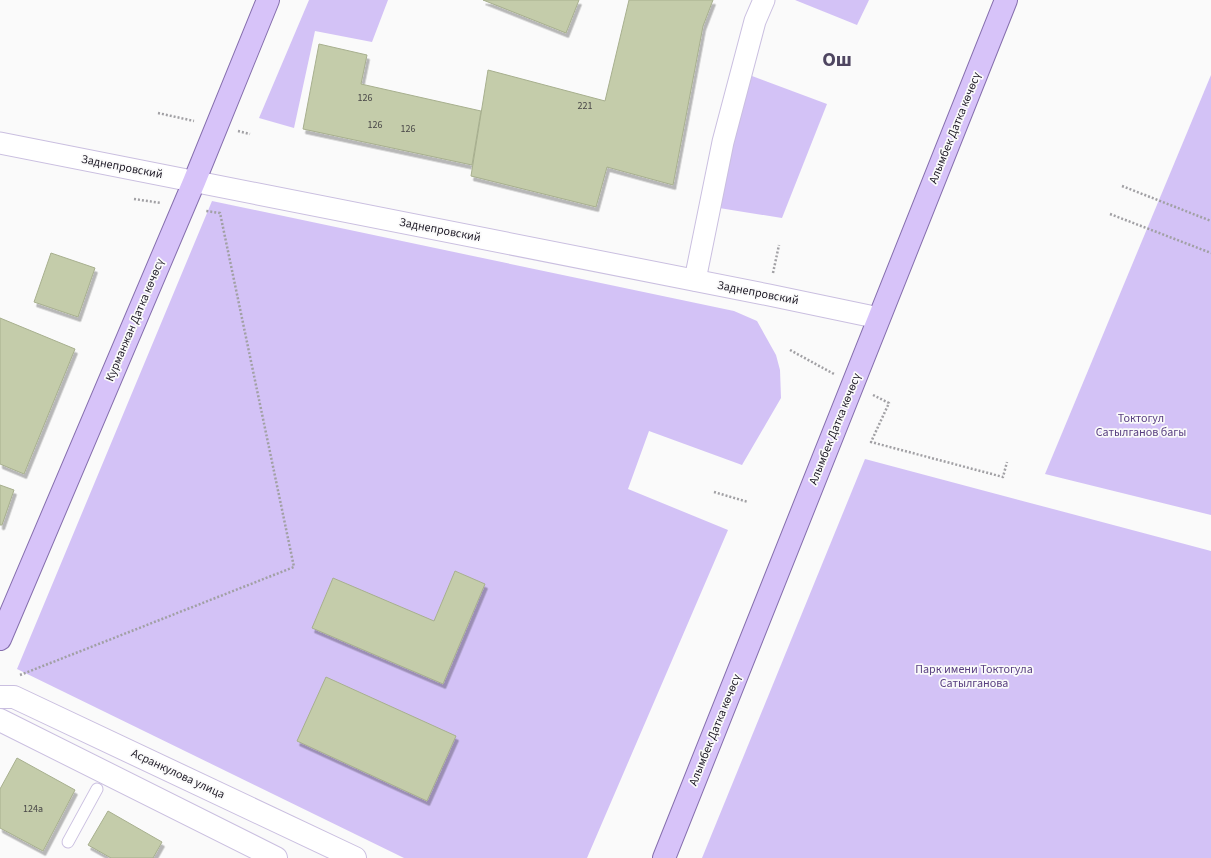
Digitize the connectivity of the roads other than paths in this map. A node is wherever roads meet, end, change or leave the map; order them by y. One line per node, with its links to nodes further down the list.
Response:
1 (268, 0): 5 (main road, Курманжан Датка көчөсү)
2 (764, 0): 6 (street)
3 (1006, 0): 7 (main road, Алымбек Датка көчөсү)
4 (0, 143): 5 (street, Заднепровский)
5 (194, 182): 6 (street, Заднепровский); 8 (main road, Курманжан Датка көчөсү)
6 (695, 280): 7 (street, Заднепровский)
7 (879, 318): 15 (main road, Алымбек Датка көчөсү)
8 (0, 639)
9 (0, 696): 14 (main road, Асранкулова улица)
10 (0, 720): 13 (main road)
11 (97, 789): 12 (lane)
12 (68, 842)
13 (276, 858)
14 (355, 858)
15 (664, 858)

